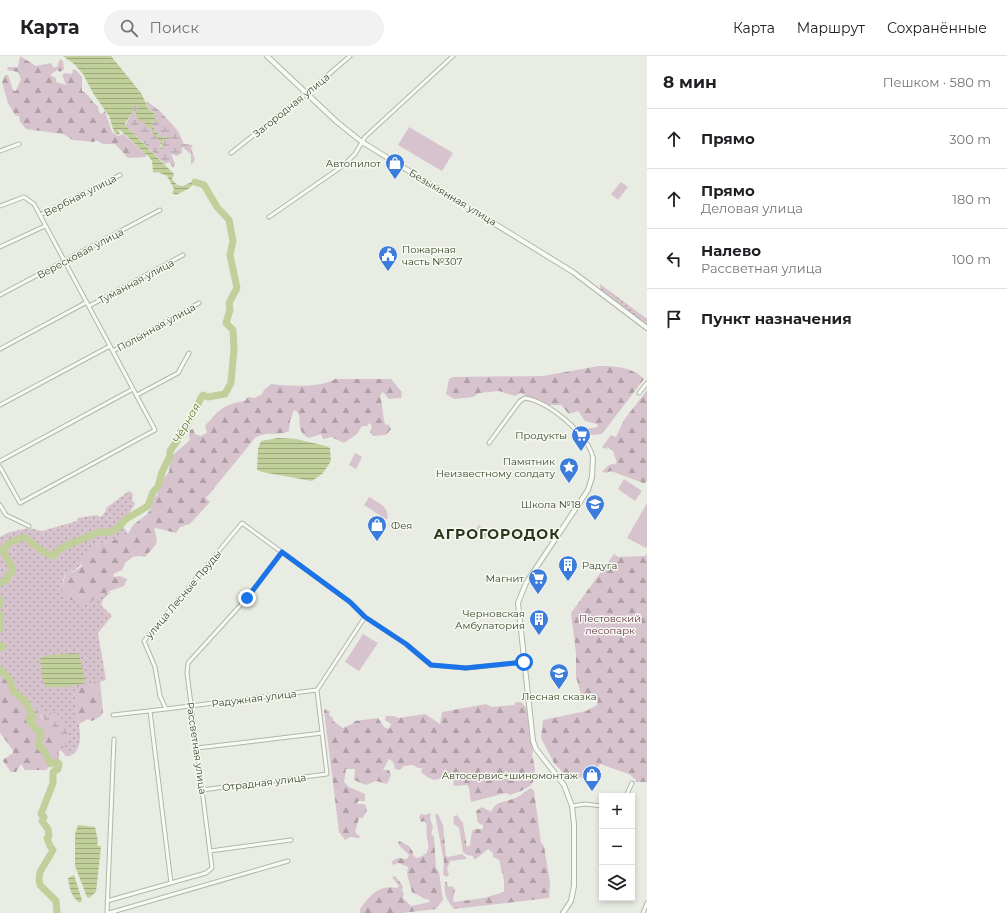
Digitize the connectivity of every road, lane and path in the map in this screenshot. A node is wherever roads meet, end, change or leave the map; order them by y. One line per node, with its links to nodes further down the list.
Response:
1 (267, 56): 4 (street, Безымянная улица)
2 (350, 56): 4 (street, Загородная улица)
3 (453, 56): 5 (street)
4 (307, 94): 5 (street, Безымянная улица); 8 (street, Загородная улица)
5 (362, 142): 13 (street); 22 (street, Безымянная улица)
6 (19, 144): 7 (street)
7 (0, 151)
8 (231, 153)
9 (120, 175): 12 (street, Вербная улица)
10 (0, 206): 12 (street)
11 (160, 210): 17 (street, Вересковая улица)
12 (40, 216): 14 (street)
13 (269, 217)
14 (45, 226): 15 (street); 17 (street)
15 (0, 247)
16 (183, 255): 21 (street, Туманная улица)
17 (65, 261): 18 (street, Вересковая улица); 19 (street)
18 (0, 295)
19 (87, 302): 21 (street); 24 (street)
20 (199, 303): 25 (street, Полынная улица)
21 (89, 306): 23 (street)
22 (647, 328)
23 (110, 346): 25 (street); 31 (street)
24 (0, 349)
25 (113, 351): 28 (street)
26 (189, 353): 30 (street)
27 (647, 383): 29 (street)
28 (133, 389): 30 (street); 34 (street)
29 (639, 393)
30 (137, 395): 35 (street)
31 (0, 405)
32 (489, 443): 33 (street)
33 (593, 458): 40 (street)
34 (0, 461)
35 (0, 467)
36 (0, 505): 37 (street)
37 (29, 526)
38 (282, 552): 39 (street); 42 (street, Рассветная улица); 43 (street, улица Лесные Пруды)
39 (365, 617): 40 (street); 41 (street)
40 (524, 662): 52 (street)
41 (317, 690): 42 (street, Радужная улица); 46 (street)
42 (191, 706): 43 (street, Радужная улица); 48 (street, Рассветная улица)
43 (166, 709): 44 (street)
44 (150, 711): 45 (street); 57 (street)
45 (113, 715)
46 (322, 733): 48 (street); 50 (street, Отрадная улица)
47 (114, 739): 58 (street)
48 (197, 748): 50 (street, Рассветная улица)
49 (632, 782): 51 (street)
50 (202, 790): 55 (street, Рассветная улица)
51 (627, 793)
52 (572, 806): 53 (street); 61 (street)
53 (599, 806)
54 (291, 840): 55 (street)
55 (210, 851): 57 (street, Рассветная улица)
56 (288, 861): 60 (street)
57 (172, 883): 58 (street, Рассветная улица)
58 (107, 901): 60 (street)
59 (647, 903): 62 (street)
60 (108, 913)
61 (563, 913)
62 (643, 913)

